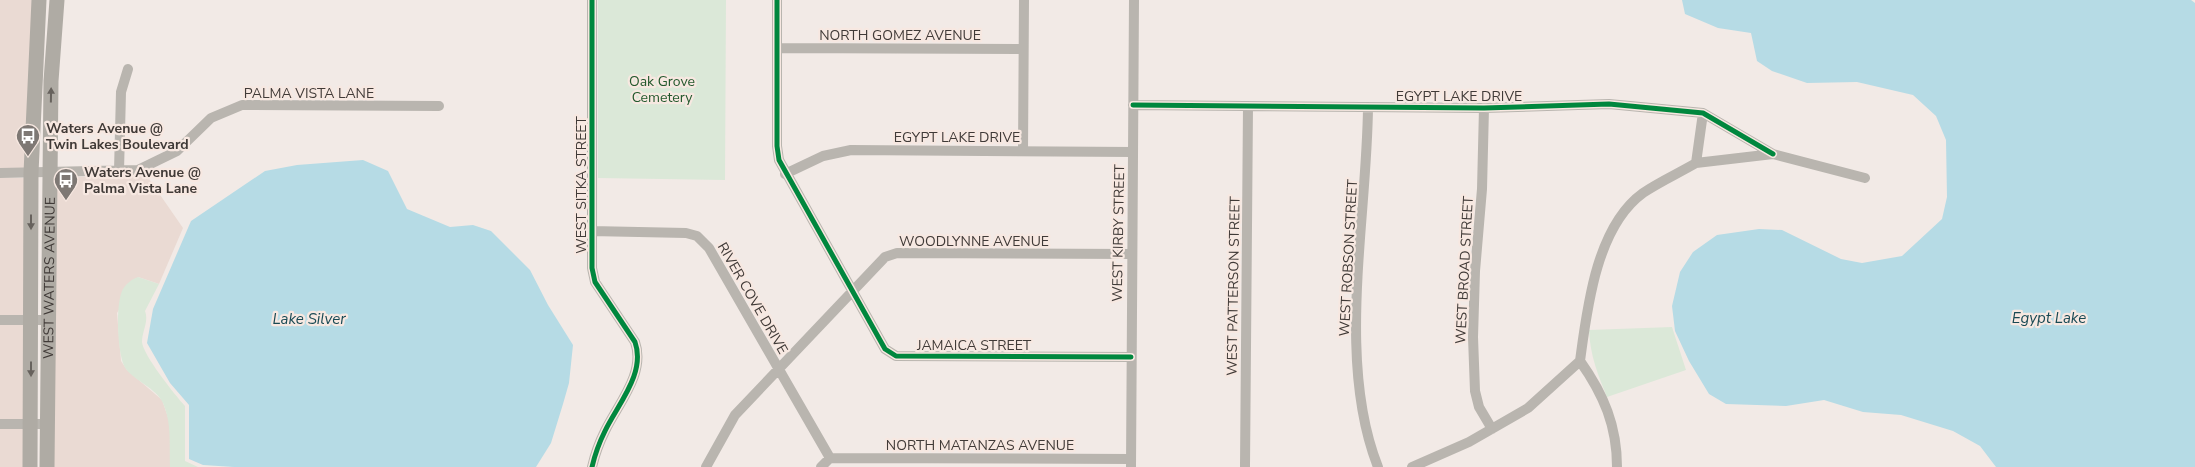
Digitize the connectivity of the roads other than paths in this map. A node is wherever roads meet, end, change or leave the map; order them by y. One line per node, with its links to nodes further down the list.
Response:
1 (39, 0): 22 (main road, WEST WATERS AVENUE)
2 (57, 0): 23 (main road, WEST WATERS AVENUE, one-way to 2)
3 (592, 0): 26 (street, WEST SITKA STREET)
4 (778, 0): 7 (street, JAMAICA STREET)
5 (1024, 0): 8 (street)
6 (1134, 0): 10 (street, WEST KIRBY STREET)
7 (777, 48): 8 (street, NORTH GOMEZ AVENUE); 24 (street, JAMAICA STREET)
8 (1023, 49): 16 (street)
9 (128, 69): 20 (street)
10 (1133, 105): 12 (street, EGYPT LAKE DRIVE); 17 (street, WEST KIRBY STREET)
11 (439, 106): 20 (street, PALMA VISTA LANE)
12 (1248, 106): 13 (street, EGYPT LAKE DRIVE); 46 (street, WEST PATTERSON STREET)
13 (1368, 107): 14 (street, EGYPT LAKE DRIVE); 47 (street, WEST ROBSON STREET)
14 (1484, 108): 15 (street, EGYPT LAKE DRIVE); 38 (street, WEST BROAD STREET)
15 (1703, 113): 18 (street, EGYPT LAKE DRIVE); 19 (street)
16 (1023, 151): 17 (street, EGYPT LAKE DRIVE); 24 (street, EGYPT LAKE DRIVE)
17 (1133, 152): 27 (street, WEST KIRBY STREET)
18 (1773, 154): 19 (street, EGYPT LAKE DRIVE); 25 (street, EGYPT LAKE DRIVE)
19 (1696, 163): 33 (street)
20 (119, 171): 23 (street, PALMA VISTA LANE)
21 (0, 173): 22 (street, PALMA VISTA LANE)
22 (31, 173): 23 (street, PALMA VISTA LANE); 30 (main road, WEST WATERS AVENUE, one-way to 30)
23 (49, 173): 31 (main road, WEST WATERS AVENUE)
24 (785, 174): 28 (street, JAMAICA STREET)
25 (1866, 178)
26 (592, 231): 34 (street, RIVER COVE DRIVE); 43 (street, WEST SITKA STREET)
27 (1132, 254): 28 (street, WOODLYNNE AVENUE); 32 (street, WEST KIRBY STREET)
28 (852, 292): 32 (street, JAMAICA STREET); 34 (street, WOODLYNNE AVENUE)
29 (0, 320): 30 (street)
30 (31, 320): 31 (street); 36 (main road, WEST WATERS AVENUE, one-way to 36)
31 (48, 320): 37 (main road, WEST WATERS AVENUE)
32 (1131, 357): 40 (street, WEST KIRBY STREET)
33 (1580, 361): 38 (street); 49 (street)
34 (779, 369): 39 (street, RIVER COVE DRIVE); 44 (street, WOODLYNNE AVENUE)
35 (0, 424): 36 (street)
36 (31, 424): 37 (street); 41 (main road, WEST WATERS AVENUE)
37 (48, 424): 42 (main road, WEST WATERS AVENUE)
38 (1492, 429): 48 (street)
39 (830, 458): 40 (street, NORTH MATANZAS AVENUE); 45 (street)
40 (1131, 463)
41 (30, 467)
42 (47, 467)
43 (592, 467)
44 (706, 467)
45 (821, 467)
46 (1245, 467)
47 (1378, 467)
48 (1412, 467)
49 (1616, 467)

